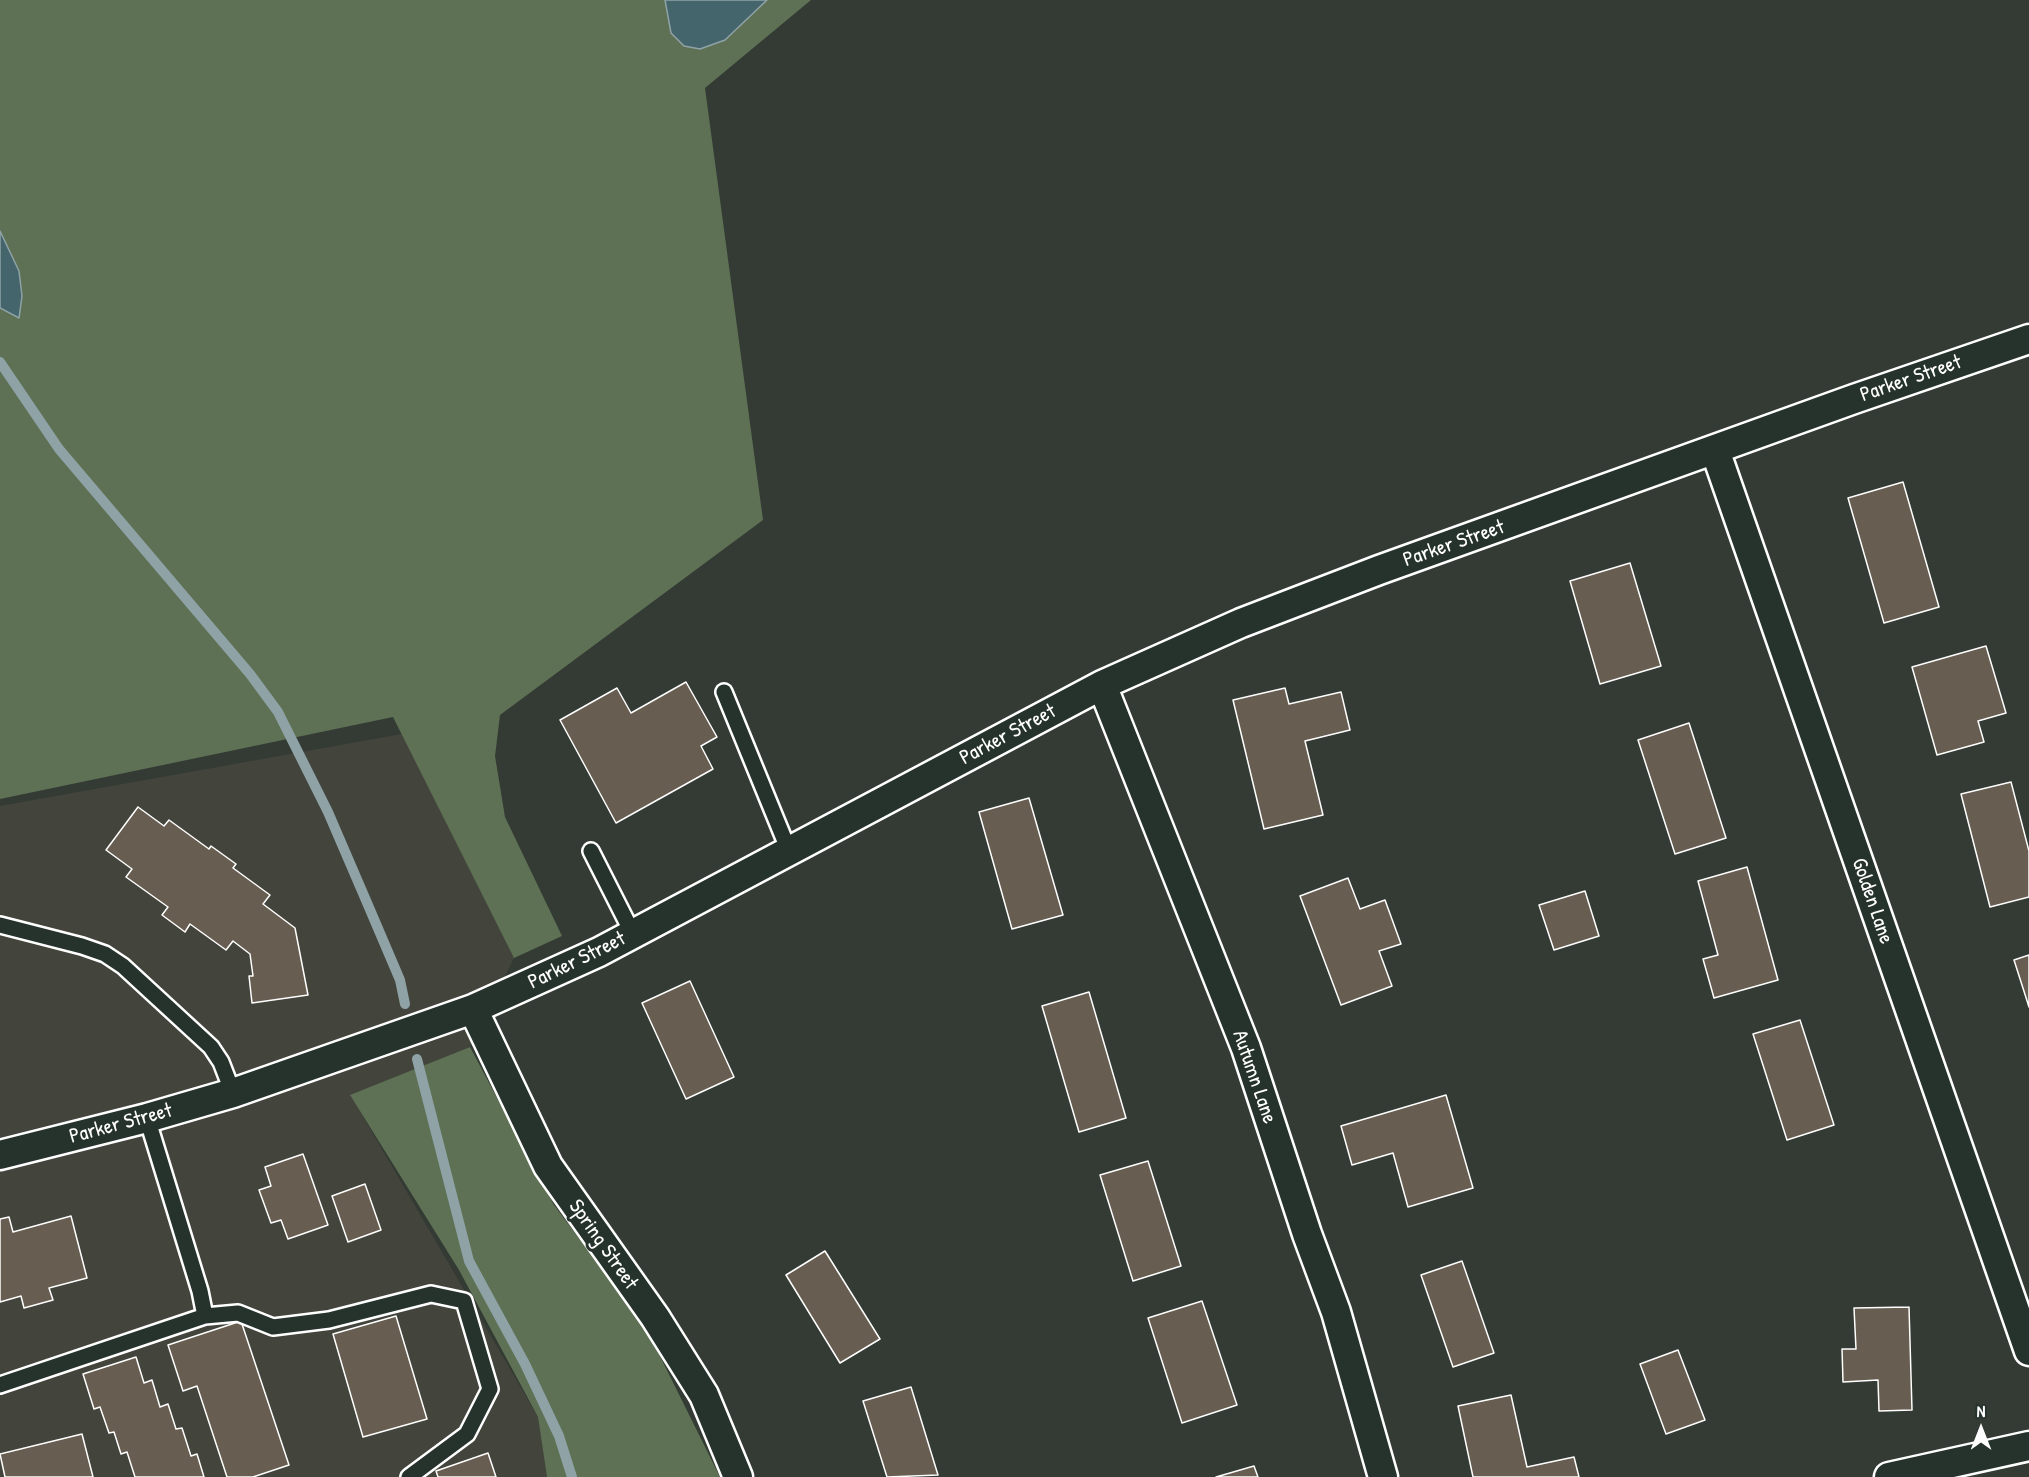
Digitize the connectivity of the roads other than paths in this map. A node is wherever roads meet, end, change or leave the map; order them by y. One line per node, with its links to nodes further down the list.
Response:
1 (2029, 339): 2 (street, Parker Street)
2 (1715, 450): 3 (street, Parker Street); 14 (street, Golden Lane)
3 (1102, 685): 6 (street, Parker Street); 19 (street, Autumn Lane)
4 (724, 692): 6 (lane)
5 (591, 851): 8 (lane)
6 (789, 852): 8 (street, Parker Street)
7 (0, 925): 10 (lane)
8 (633, 934): 9 (street, Parker Street)
9 (473, 1009): 10 (street, Parker Street); 18 (street, Spring Street)
10 (233, 1094): 11 (street, Parker Street)
11 (147, 1119): 12 (street, Parker Street); 13 (lane)
12 (0, 1155)
13 (205, 1316): 15 (lane); 17 (lane)
14 (2029, 1351)
15 (0, 1385)
16 (2029, 1446): 20 (street)
17 (409, 1477)
18 (738, 1477)
19 (1383, 1477)
20 (1889, 1477)

